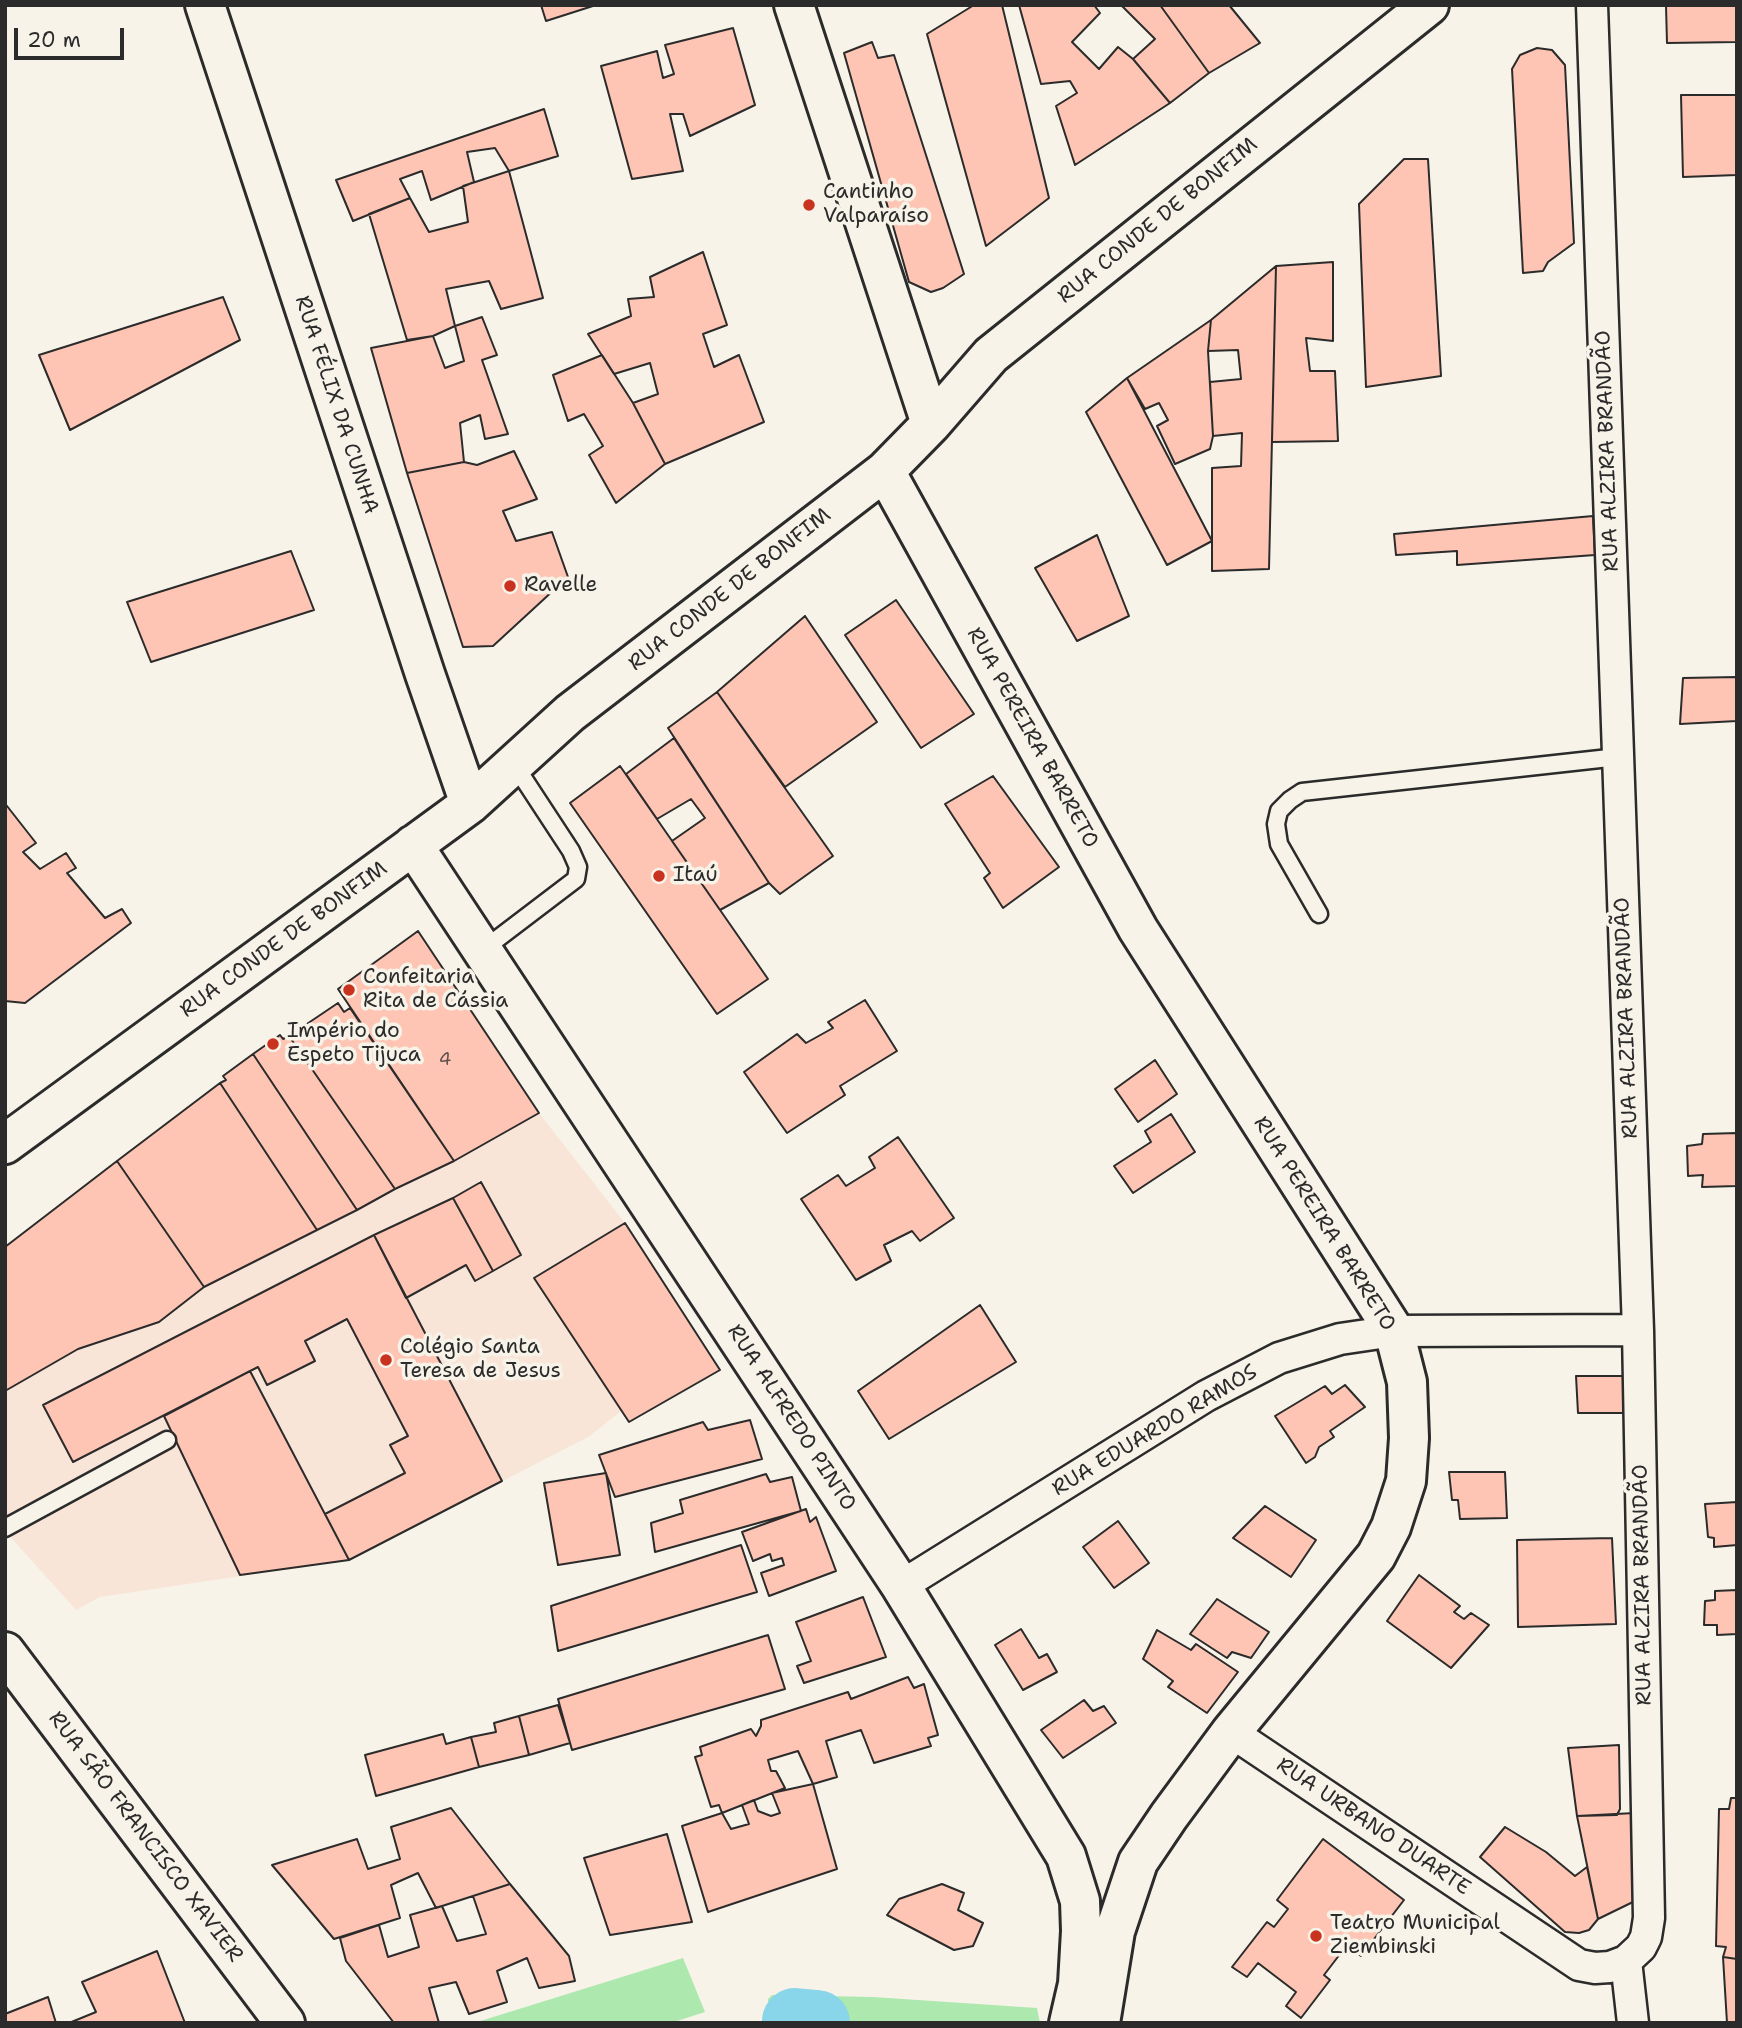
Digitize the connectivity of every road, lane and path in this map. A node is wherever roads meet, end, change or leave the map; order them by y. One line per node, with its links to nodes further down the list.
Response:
1 (205, 5): 9 (street, RUA FÉLIX DA CUNHA)
2 (794, 5): 5 (street)
3 (1592, 5): 7 (street, RUA ALZIRA BRANDÃO)
4 (1426, 6): 5 (street, RUA CONDE DE BONFIM)
5 (931, 424): 6 (street, RUA CONDE DE BONFIM)
6 (885, 471): 8 (street, RUA CONDE DE BONFIM); 15 (street, RUA PEREIRA BARRETO)
7 (1618, 757): 11 (lane); 14 (street, RUA ALZIRA BRANDÃO)
8 (514, 764): 9 (street, RUA CONDE DE BONFIM); 12 (lane)
9 (470, 804): 10 (street, RUA CONDE DE BONFIM)
10 (413, 845): 12 (street, RUA ALFREDO PINTO); 13 (street, RUA CONDE DE BONFIM)
11 (1319, 914)
12 (484, 949): 18 (street, RUA ALFREDO PINTO)
13 (5, 1144)
14 (1638, 1330): 15 (street, RUA EDUARDO RAMOS); 23 (street, RUA ALZIRA BRANDÃO)
15 (1394, 1331): 18 (street, RUA EDUARDO RAMOS); 20 (street, RUA PEREIRA BARRETO)
16 (167, 1440): 17 (lane)
17 (5, 1528)
18 (901, 1586): 21 (street, RUA ALFREDO PINTO)
19 (5, 1652): 24 (street, RUA SÃO FRANCISCO XAVIER)
20 (1231, 1732): 22 (street, RUA PEREIRA BARRETO); 23 (street, RUA URBANO DUARTE)
21 (1066, 1856): 22 (street); 25 (street, RUA ALFREDO PINTO)
22 (1138, 1862): 26 (street, RUA PEREIRA BARRETO)
23 (1626, 1961): 27 (street)
24 (285, 2023)
25 (1069, 2023)
26 (1100, 2023)
27 (1633, 2023)

